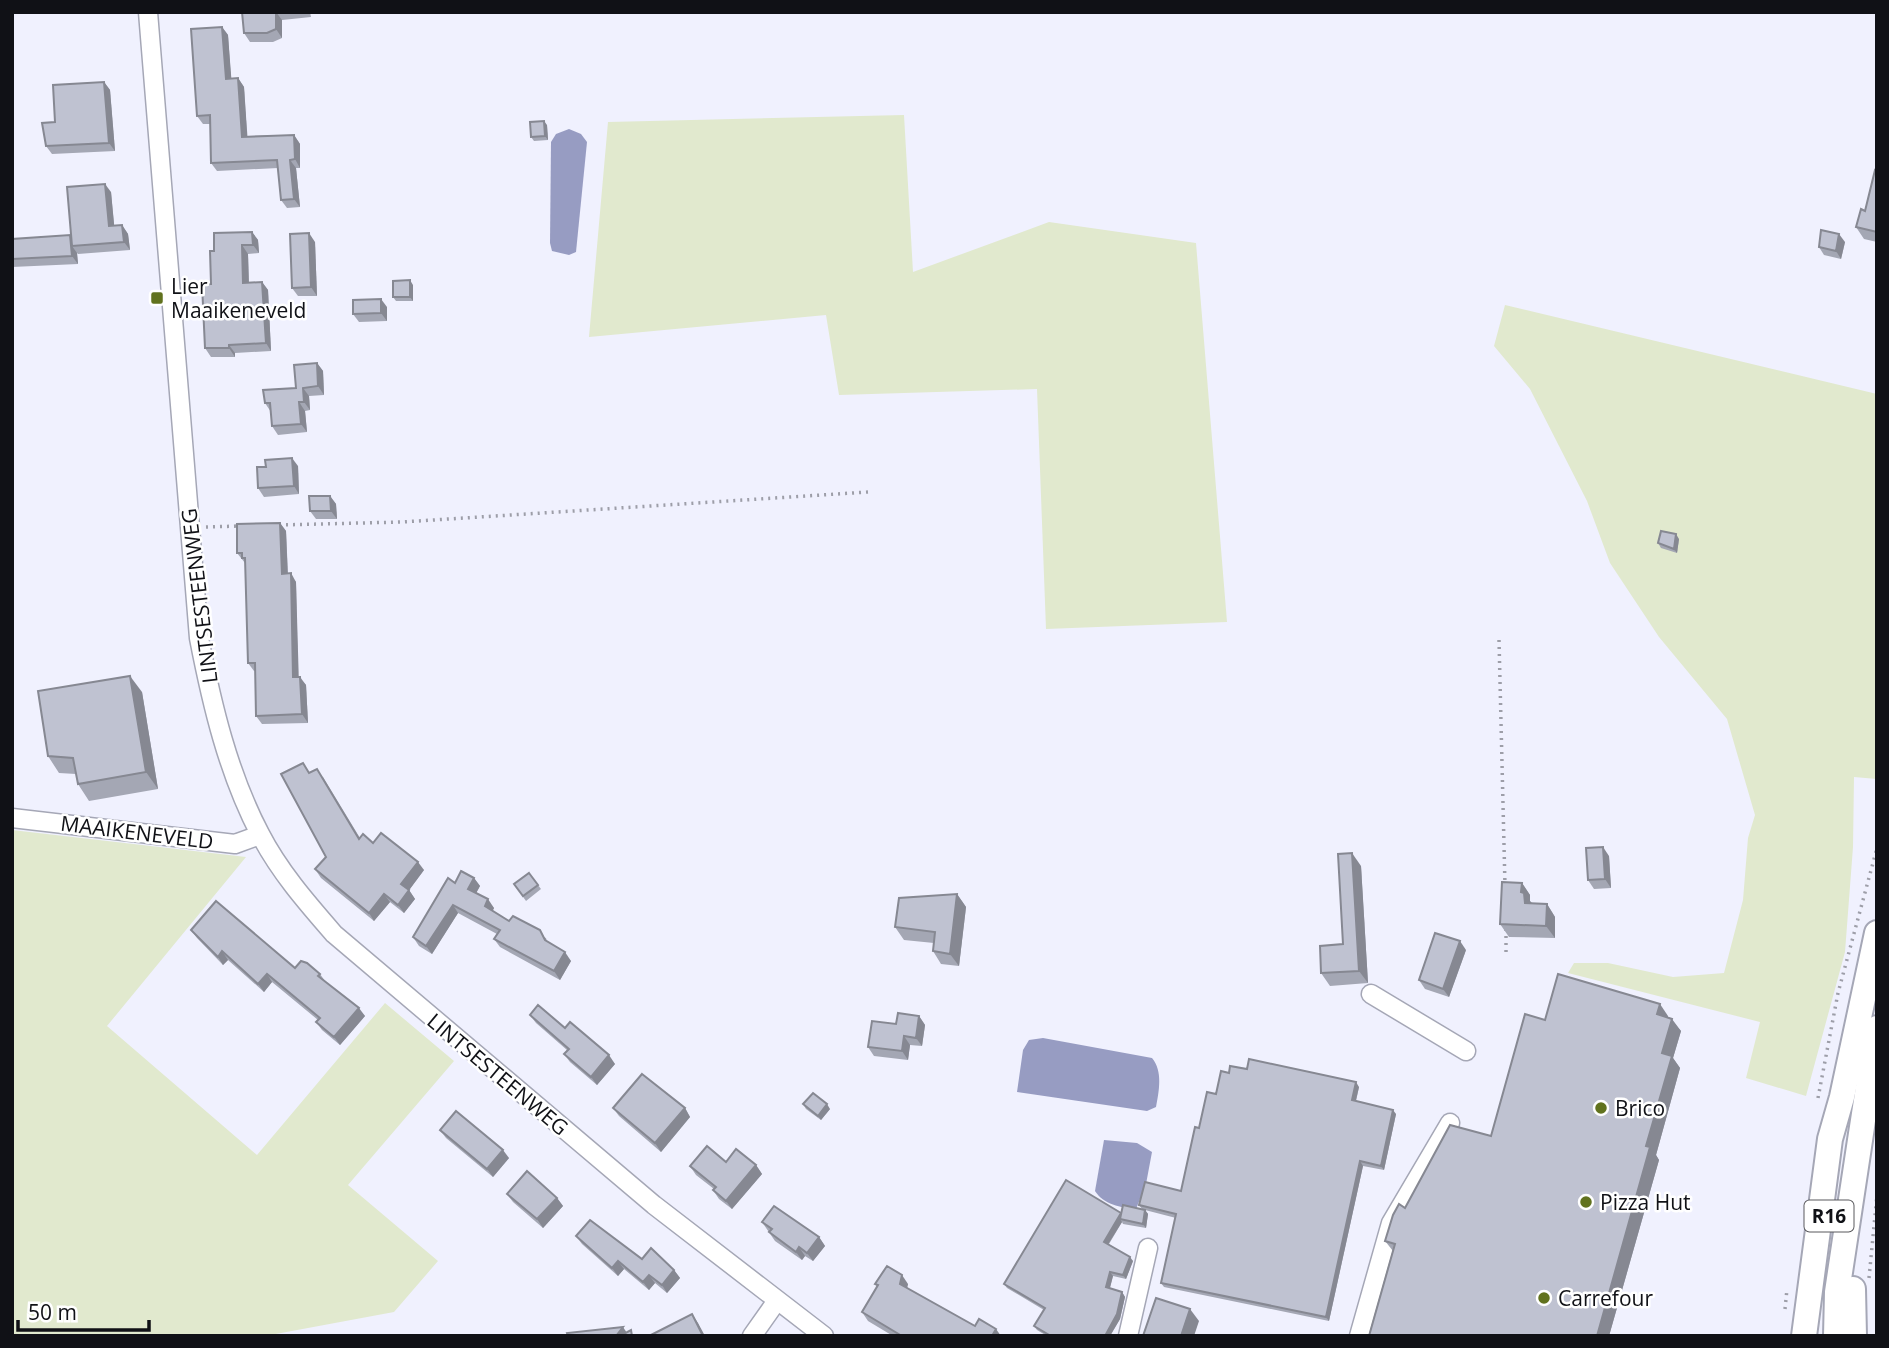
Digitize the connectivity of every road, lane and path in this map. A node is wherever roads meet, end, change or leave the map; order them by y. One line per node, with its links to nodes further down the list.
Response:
1 (148, 12): 5 (street, LINTSESTEENWEG)
2 (868, 492): 4 (path)
3 (241, 526): 5 (path)
4 (268, 526)
5 (190, 527): 8 (street, LINTSESTEENWEG)
6 (1499, 640): 9 (path)
7 (12, 818): 8 (street, MAAIKENEVELD)
8 (260, 835): 22 (street, LINTSESTEENWEG)
9 (1505, 886)
10 (1506, 928): 12 (path)
11 (1877, 933): 16 (highway, R16)
12 (1506, 955)
13 (1371, 993): 15 (street)
14 (1877, 1028): 19 (highway, R16)
15 (1466, 1051)
16 (1842, 1097): 27 (highway); 28 (highway, R16)
17 (1450, 1123): 26 (street)
18 (1877, 1195): 21 (path)
19 (1846, 1225): 29 (highway, R16); 30 (highway)
20 (1147, 1248): 25 (street)
21 (1868, 1290)
22 (776, 1302): 23 (street); 24 (street, LINTSESTEENWEG)
23 (752, 1336)
24 (824, 1336)
25 (1128, 1336)
26 (1359, 1336)
27 (1804, 1336)
28 (1819, 1336)
29 (1836, 1336)
30 (1854, 1336)

